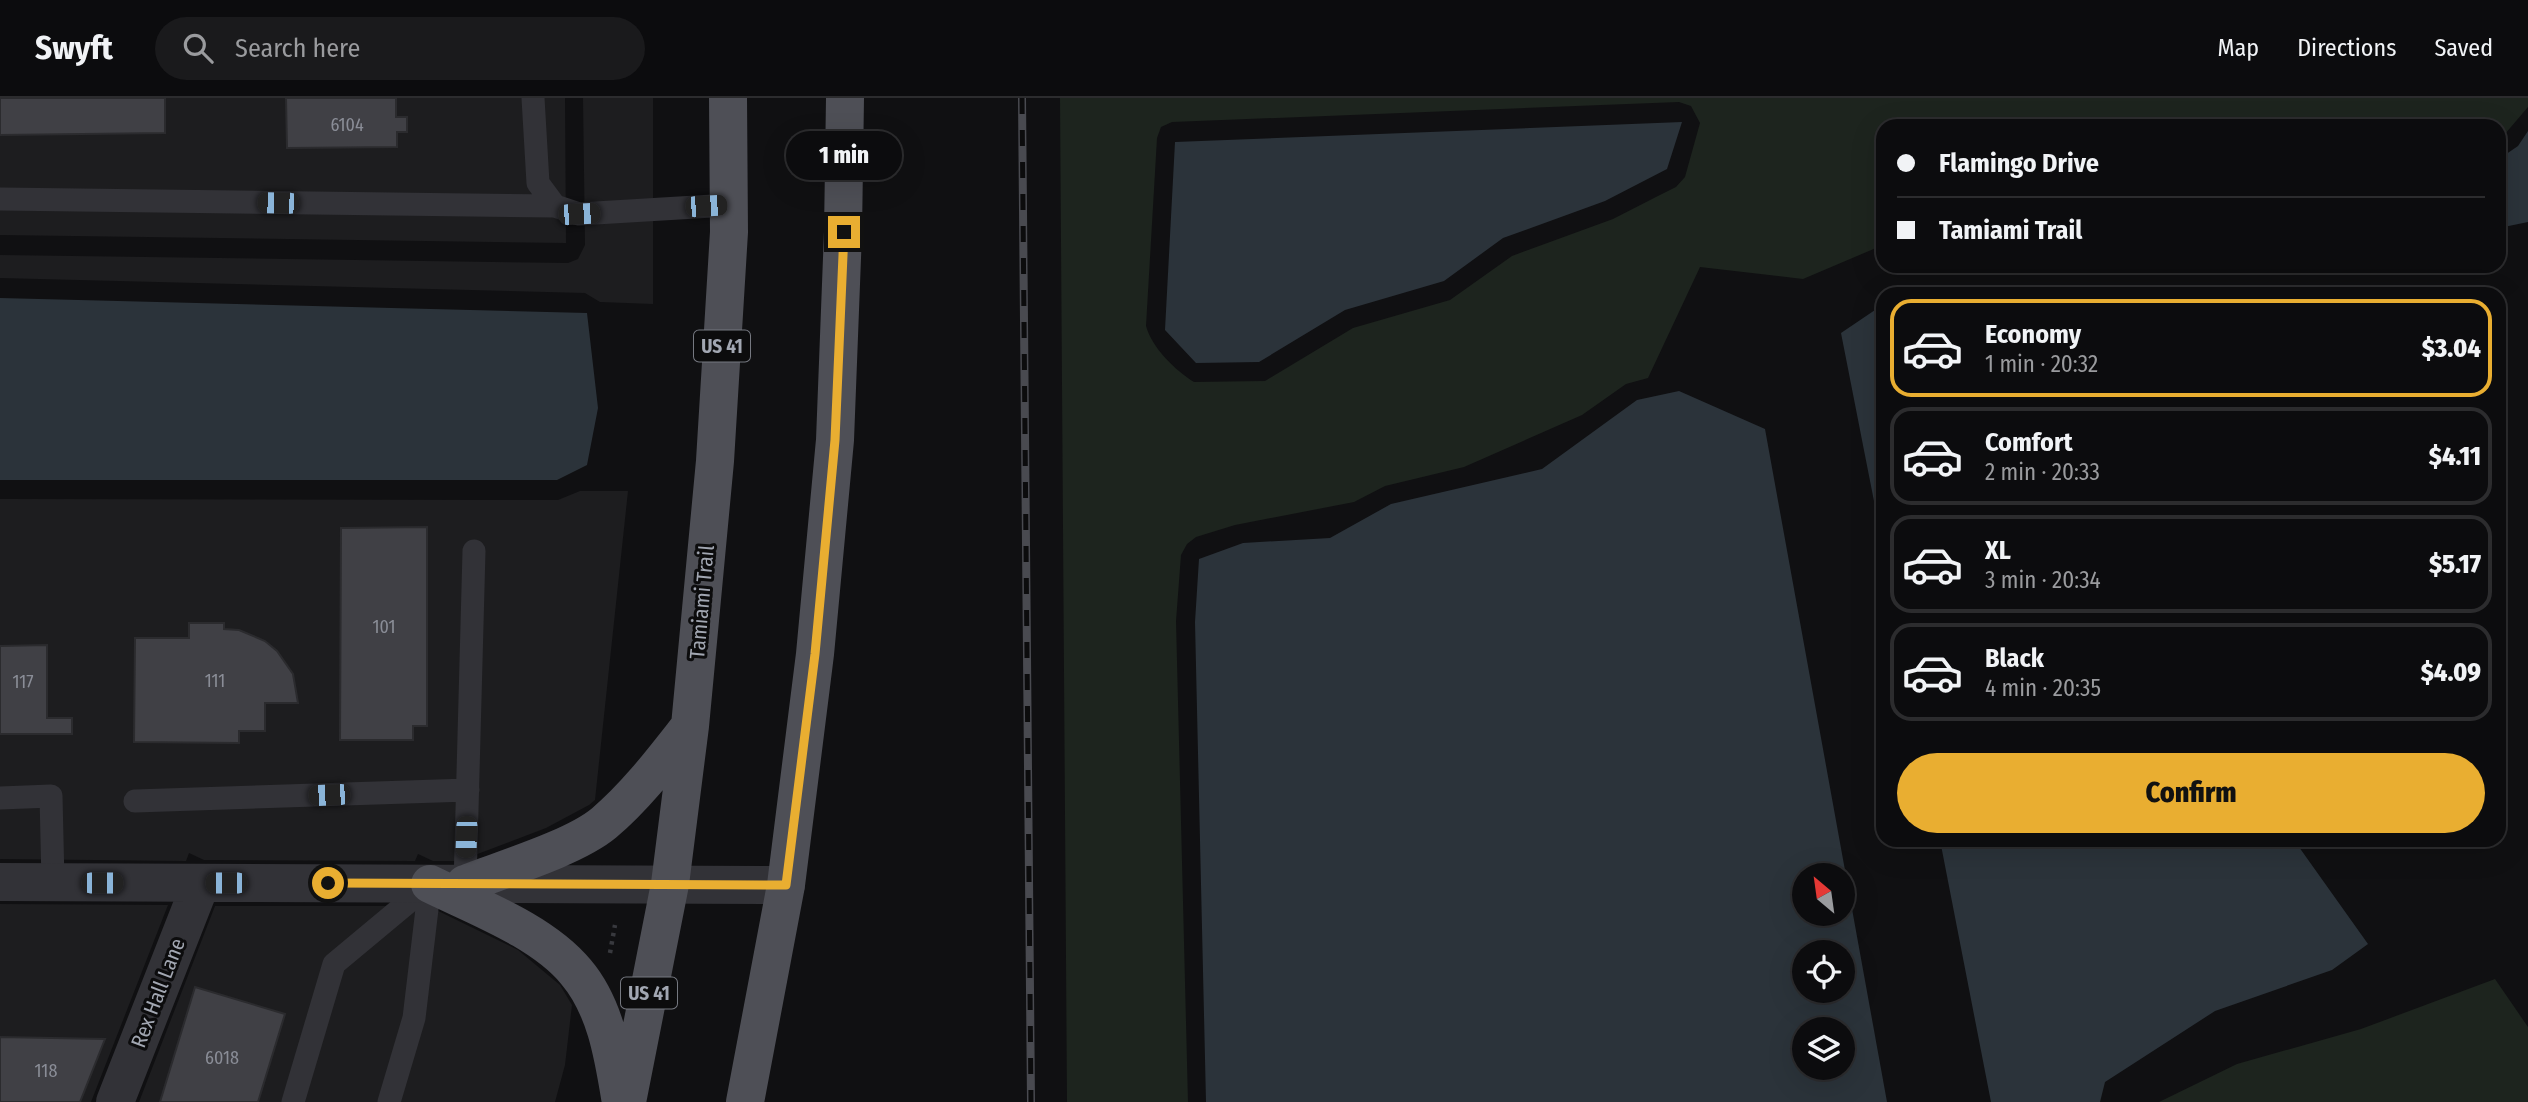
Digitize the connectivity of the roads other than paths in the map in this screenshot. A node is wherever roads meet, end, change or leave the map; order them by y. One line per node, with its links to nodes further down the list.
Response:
1 (533, 98): 6 (lane)
2 (728, 98): 5 (main road, Tamiami Trail / US 41)
3 (845, 98): 17 (main road)
4 (0, 199): 6 (lane)
5 (729, 205): 6 (lane); 8 (main road, Tamiami Trail / US 41)
6 (555, 206)
7 (474, 551): 9 (lane)
8 (690, 726): 15 (main road); 16 (main road, Tamiami Trail / US 41)
9 (468, 790): 11 (lane); 15 (lane)
10 (0, 798): 13 (lane)
11 (135, 801)
12 (0, 882): 13 (street)
13 (53, 883): 14 (street)
14 (201, 883): 15 (street); 18 (street, Rex Hall Lane)
15 (448, 884): 16 (street); 19 (lane); 20 (lane); 21 (main road)
16 (670, 884): 17 (street); 22 (main road, Tamiami Trail / US 41)
17 (786, 885): 23 (main road)
18 (115, 1102)
19 (293, 1102)
20 (389, 1102)
21 (621, 1102)
22 (627, 1102)
23 (745, 1102)

